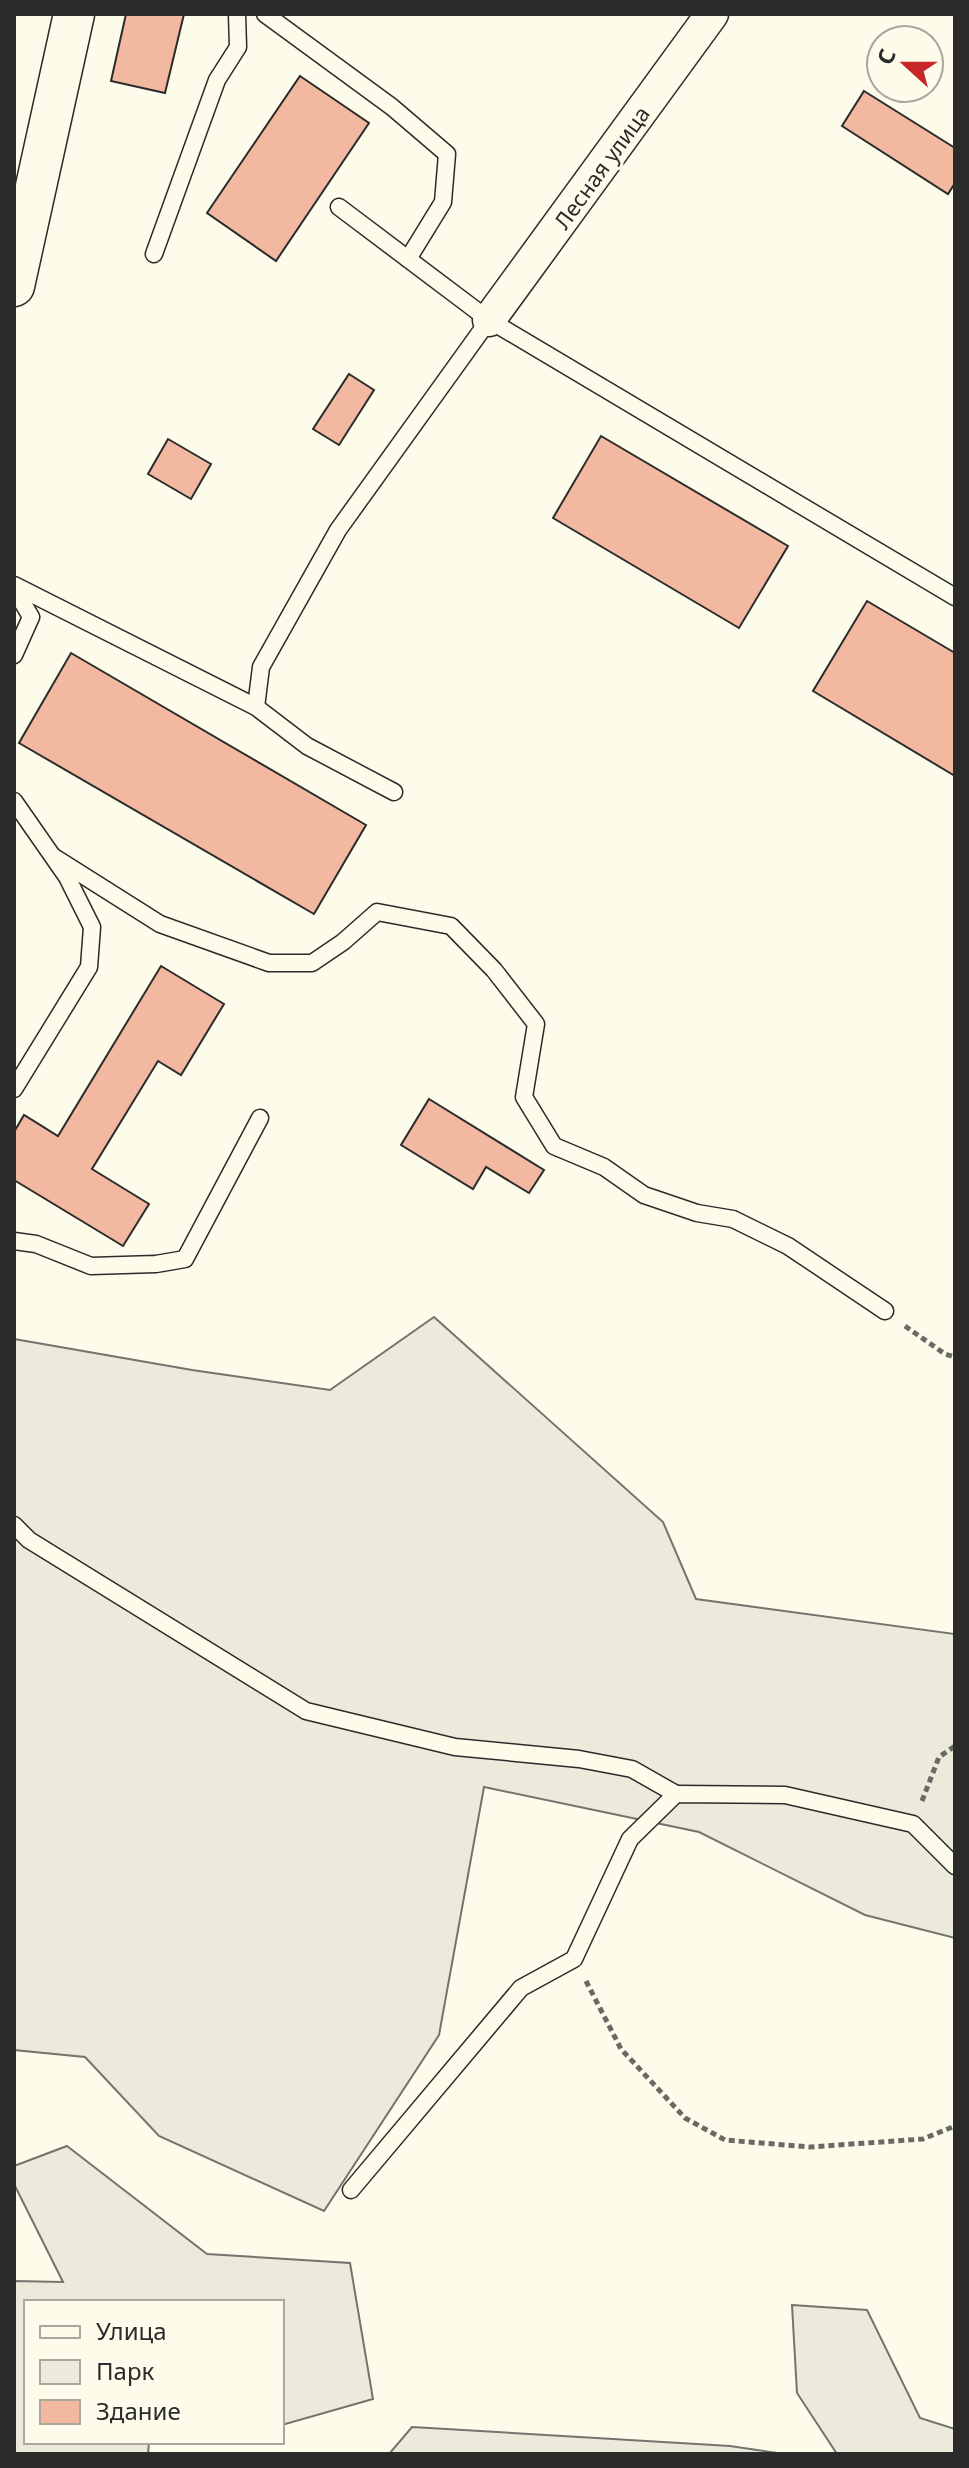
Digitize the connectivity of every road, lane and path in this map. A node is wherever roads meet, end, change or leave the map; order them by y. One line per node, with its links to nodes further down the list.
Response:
1 (74, 14): 8 (street)
2 (237, 14): 6 (lane)
3 (265, 14): 7 (lane)
4 (712, 14): 9 (street, Лесная улица)
5 (339, 207): 7 (lane)
6 (154, 254)
7 (408, 259): 9 (lane)
8 (14, 286)
9 (489, 320): 11 (lane); 13 (lane)
10 (14, 586): 12 (lane); 13 (lane)
11 (955, 597)
12 (14, 655)
13 (256, 707): 14 (lane)
14 (394, 792)
15 (14, 801): 16 (lane)
16 (54, 857): 17 (lane); 20 (lane)
17 (14, 1089)
18 (260, 1118): 19 (lane)
19 (14, 1241)
20 (885, 1311): 21 (path)
21 (955, 1357)
22 (14, 1525): 24 (lane)
23 (955, 1746): 25 (path)
24 (676, 1794): 25 (lane); 27 (lane)
25 (913, 1824): 26 (lane)
26 (955, 1866)
27 (574, 1959): 28 (path); 29 (lane)
28 (955, 2126)
29 (351, 2190)

